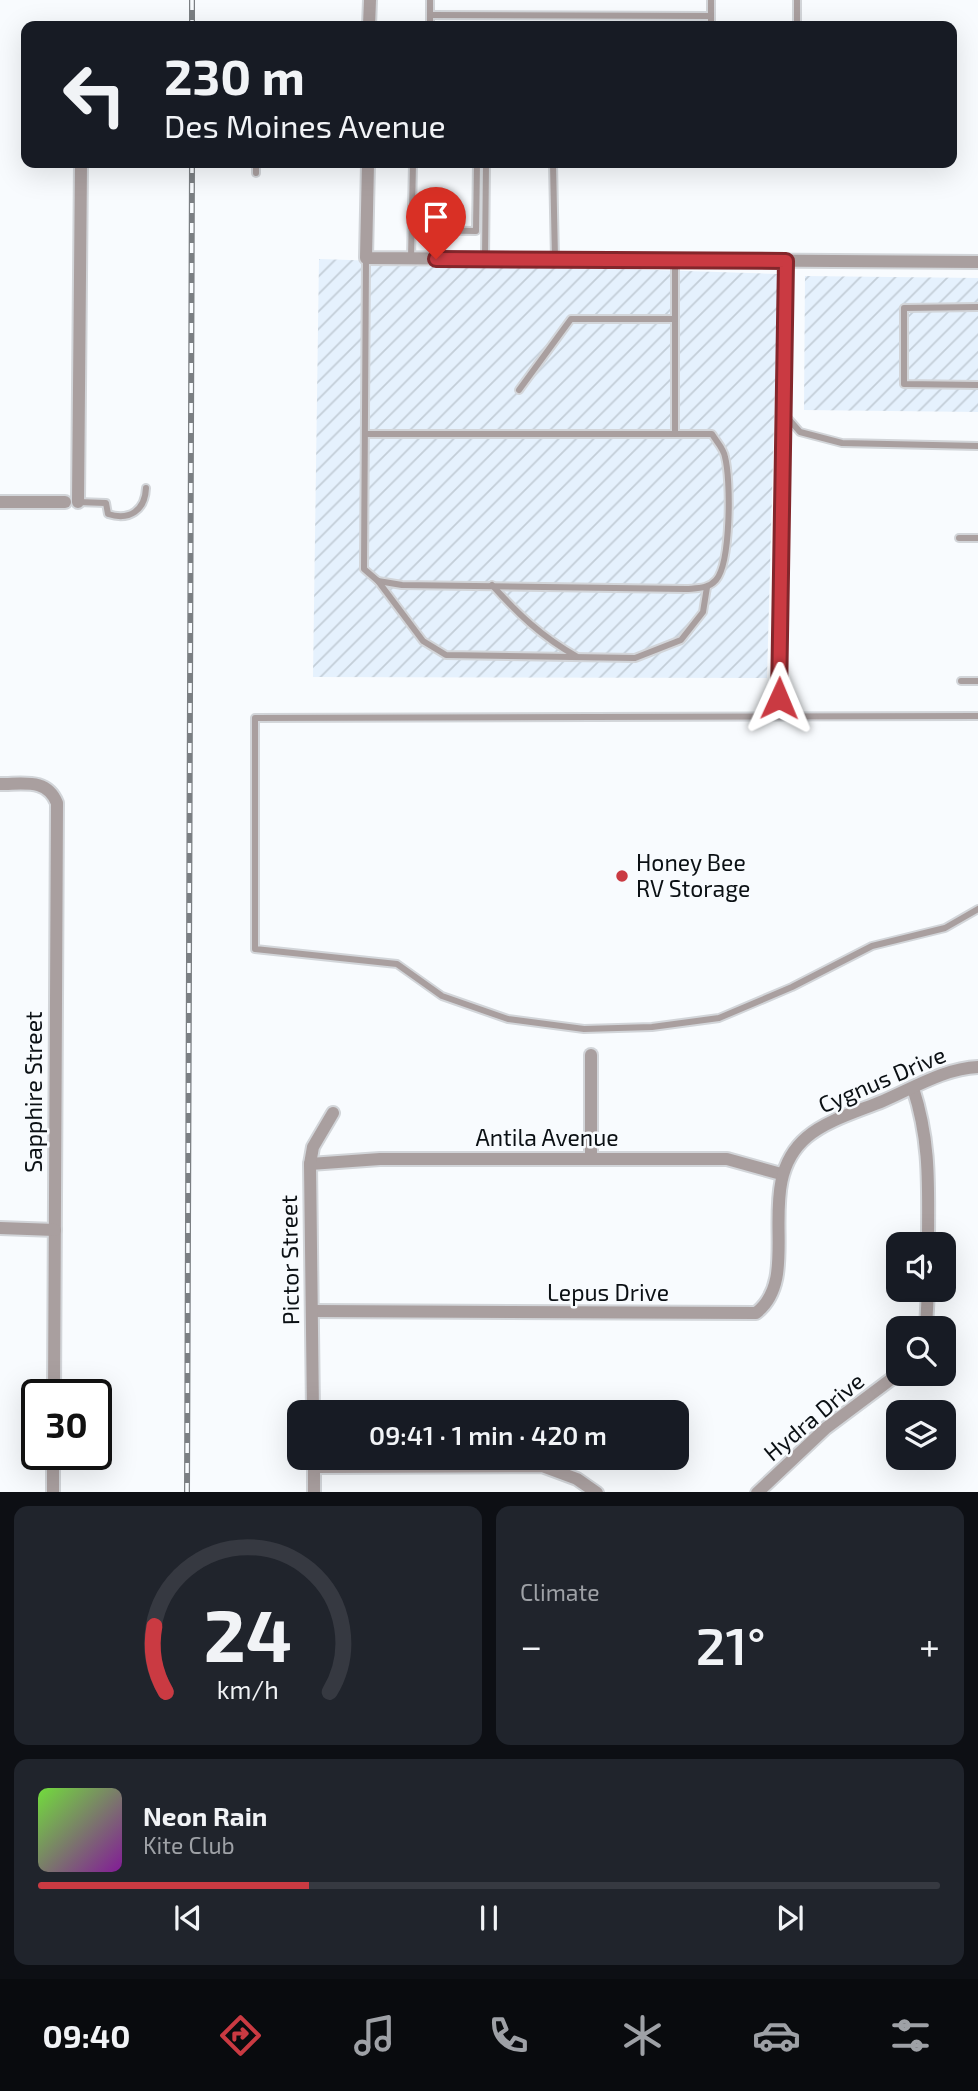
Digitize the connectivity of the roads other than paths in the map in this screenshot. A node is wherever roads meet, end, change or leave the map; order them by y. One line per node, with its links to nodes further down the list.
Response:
1 (370, 0): 7 (street)
2 (430, 0): 5 (lane)
3 (711, 0): 6 (lane)
4 (797, 0): 10 (lane)
5 (430, 15): 6 (lane); 8 (lane)
6 (711, 16): 9 (lane)
7 (369, 21)
8 (430, 21)
9 (711, 21)
10 (797, 21)
11 (81, 168): 37 (street)
12 (256, 168): 18 (lane)
13 (368, 168): 20 (street)
14 (413, 168): 19 (lane)
15 (477, 168): 19 (lane)
16 (486, 168): 22 (lane)
17 (553, 168): 23 (lane)
18 (256, 173)
19 (412, 230): 21 (lane)
20 (366, 258): 21 (street); 32 (lane)
21 (411, 259): 22 (street)
22 (485, 259): 23 (street)
23 (555, 260): 24 (street)
24 (675, 260): 25 (street); 28 (lane)
25 (786, 261): 26 (street); 31 (street)
26 (978, 262)
27 (978, 307): 29 (lane)
28 (675, 319): 30 (lane); 33 (lane)
29 (978, 384)
30 (519, 390)
31 (785, 415): 34 (lane); 46 (street)
32 (367, 434): 33 (lane); 40 (lane)
33 (675, 434): 42 (lane)
34 (978, 446)
35 (146, 488): 37 (lane)
36 (0, 502): 37 (street)
37 (72, 502)
38 (960, 538): 39 (lane)
39 (978, 538)
40 (378, 581): 41 (lane); 43 (lane)
41 (492, 585): 42 (lane); 43 (lane)
42 (707, 587): 43 (lane)
43 (577, 656)
44 (961, 681): 45 (lane)
45 (978, 681)
46 (779, 698)
47 (978, 716): 49 (lane)
48 (0, 784): 58 (street, Sapphire Street)
49 (978, 909)
50 (591, 1055): 54 (street)
51 (978, 1067): 52 (street, Cygnus Drive)
52 (913, 1088): 56 (street, Cygnus Drive); 59 (street)
53 (333, 1113): 55 (street, Pictor Street)
54 (592, 1158): 55 (street, Antila Avenue); 56 (street, Antila Avenue)
55 (310, 1164): 60 (street, Pictor Street)
56 (781, 1174): 60 (street, Lepus Drive)
57 (0, 1228): 58 (street)
58 (55, 1230): 61 (street, Sapphire Street)
59 (928, 1232)
60 (312, 1311): 63 (street, Pictor Street)
61 (54, 1379)
62 (886, 1383): 70 (street, Hydra Drive)
63 (313, 1400)
64 (53, 1470): 67 (street)
65 (314, 1470): 68 (street)
66 (553, 1470): 69 (street)
67 (53, 1492)
68 (314, 1492)
69 (596, 1492)
70 (758, 1492)

